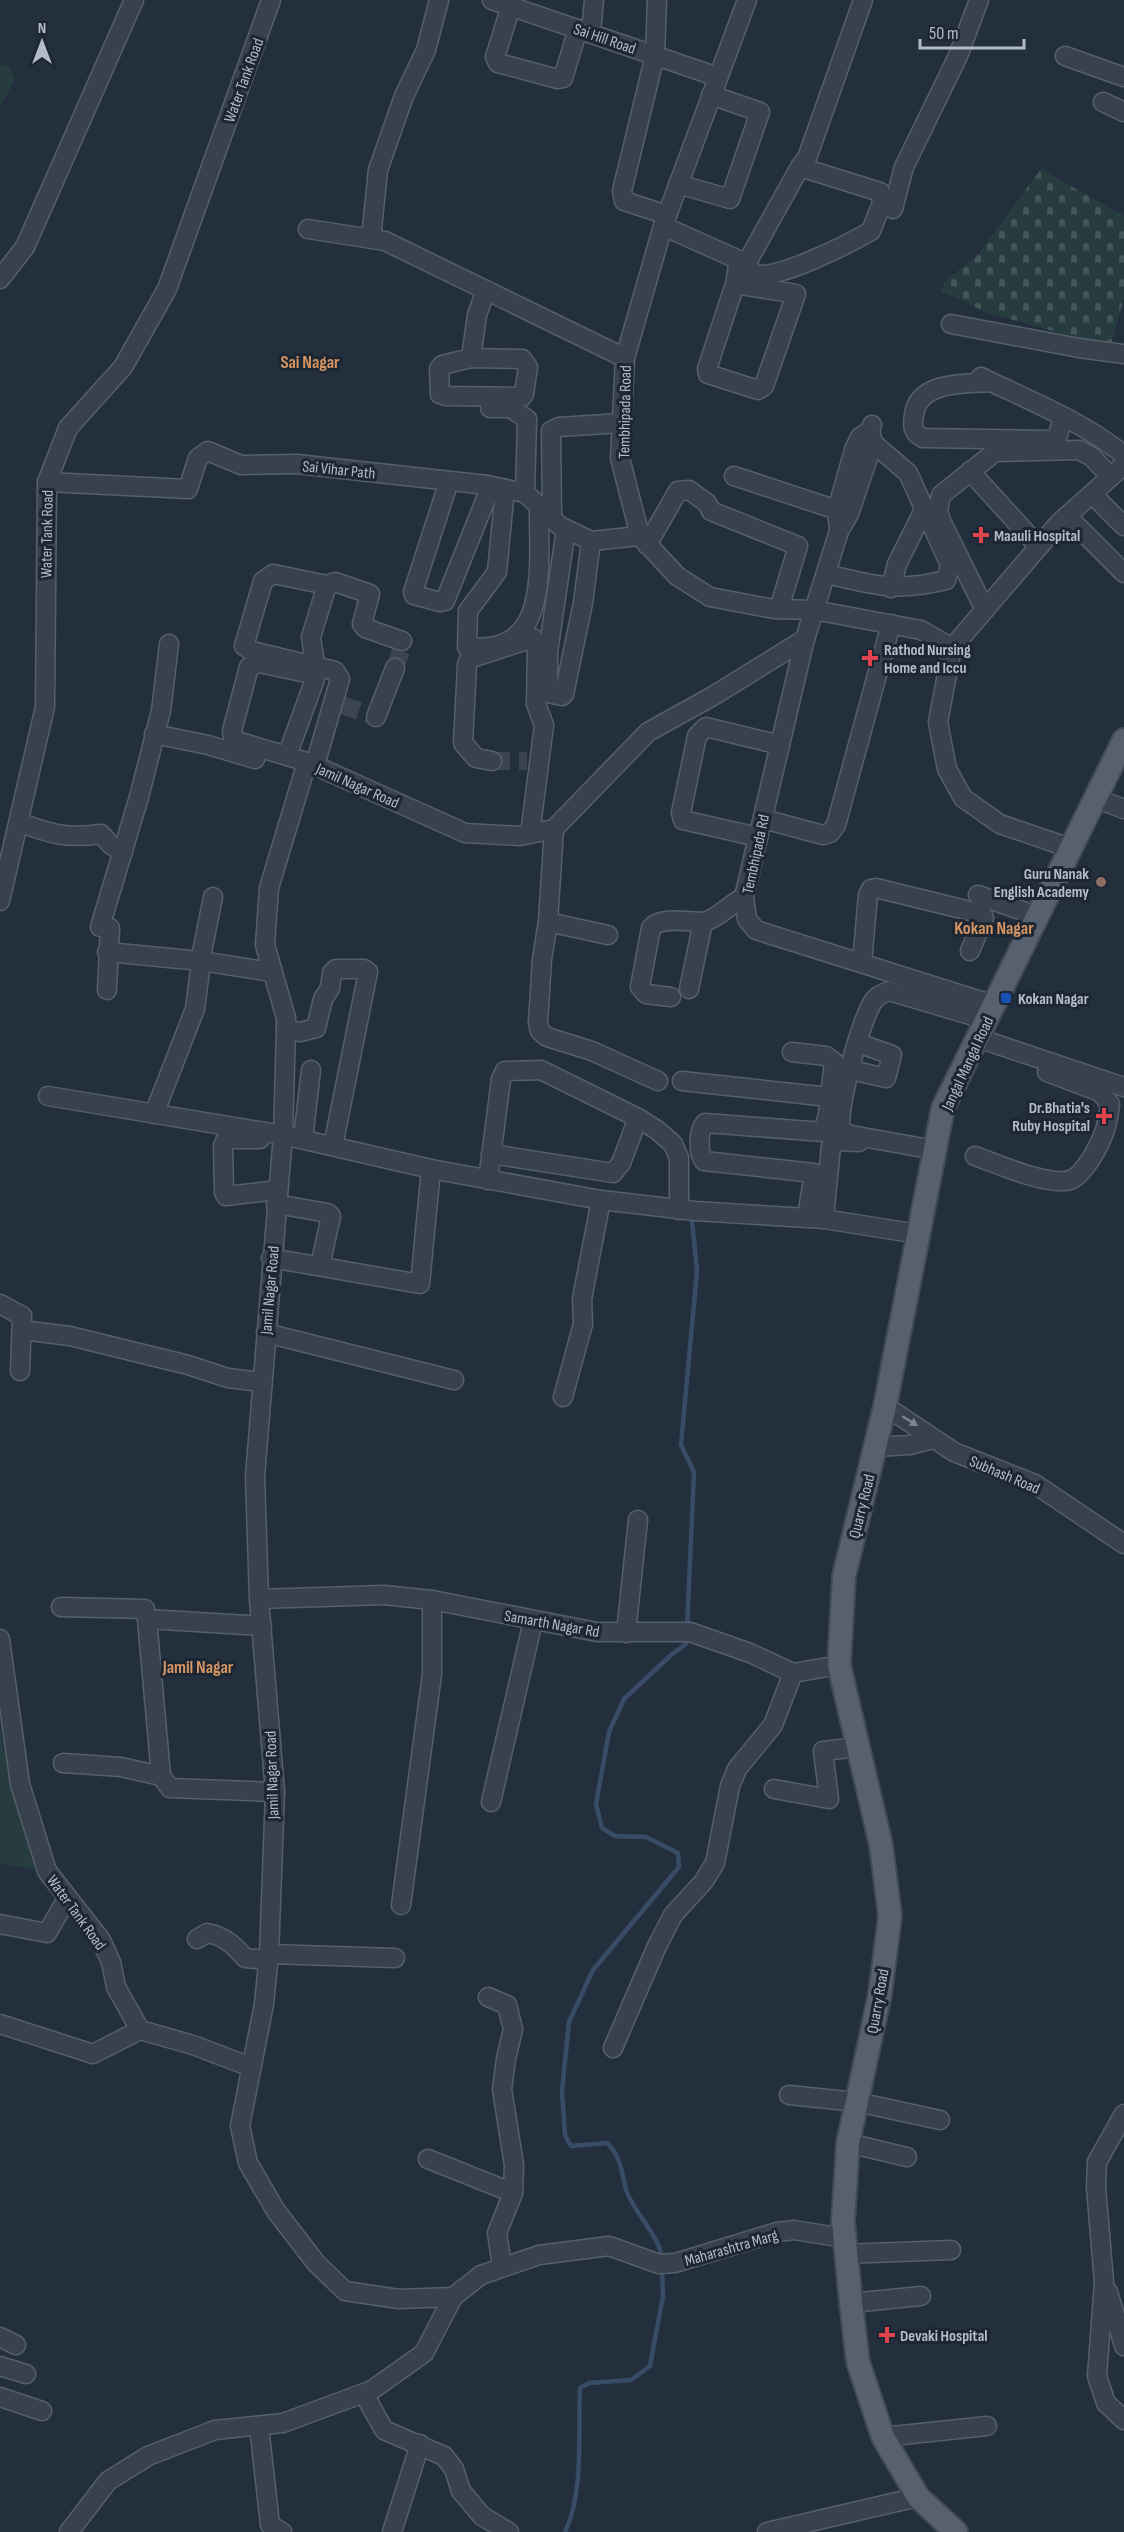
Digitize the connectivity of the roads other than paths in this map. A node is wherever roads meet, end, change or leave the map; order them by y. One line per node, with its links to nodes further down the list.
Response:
1 (134, 0): 26 (street)
2 (271, 0): 44 (street, Water Tank Road)
3 (439, 0): 24 (street)
4 (492, 0): 10 (street, Sai Hill Road)
5 (594, 0): 11 (street)
6 (657, 0): 12 (street)
7 (747, 0): 14 (street, Tembhipada Road)
8 (863, 0): 19 (street)
9 (979, 0): 21 (street)
10 (510, 10): 11 (street, Sai Hill Road); 11 (street)
11 (582, 33): 12 (street, Sai Hill Road)
12 (655, 55): 14 (street, Sai Hill Road); 22 (street)
13 (1065, 56): 15 (street)
14 (718, 77): 16 (street, Tembhipada Road)
15 (1124, 77)
16 (711, 95): 20 (street, Tembhipada Road); 20 (street)
17 (1103, 102): 18 (street)
18 (1124, 112)
19 (800, 167): 25 (street); 25 (street)
20 (678, 184): 22 (street, Tembhipada Road)
21 (892, 209)
22 (665, 221): 25 (street); 32 (street, Tembhipada Road)
23 (308, 229): 24 (street)
24 (371, 239): 28 (street)
25 (742, 263): 27 (street)
26 (0, 279)
27 (735, 284): 27 (street)
28 (486, 290): 31 (street); 32 (street)
29 (951, 324): 30 (street)
30 (1124, 354)
31 (471, 358): 31 (street)
32 (625, 358): 37 (street, Tembhipada Road)
33 (972, 373): 34 (street)
34 (991, 382): 36 (street); 36 (street)
35 (467, 407): 46 (street)
36 (1063, 417): 39 (street)
37 (622, 423): 51 (street); 54 (street, Tembhipada Road)
38 (872, 433): 48 (street); 49 (street); 53 (street)
39 (1124, 455)
40 (970, 471): 41 (street); 56 (street); 63 (street)
41 (1117, 471): 47 (street)
42 (734, 476): 49 (street)
43 (449, 481): 44 (street, Sai Vihar Path); 45 (street, Sai Vihar Path); 45 (street)
44 (46, 482): 82 (street, Water Tank Road)
45 (498, 487): 46 (street, Sai Vihar Path); 51 (street)
46 (525, 493): 51 (street)
47 (1092, 494): 50 (street); 52 (street)
48 (924, 508): 60 (street); 60 (street)
49 (837, 510): 53 (street)
50 (1067, 516): 56 (street); 57 (street)
51 (552, 517): 55 (street); 55 (street)
52 (1124, 526)
53 (839, 531): 58 (street)
54 (644, 540): 55 (street); 61 (street, Tembhipada Road); 61 (street)
55 (591, 542)
56 (1039, 547): 63 (street)
57 (1124, 573)
58 (828, 574): 60 (street); 62 (street)
59 (327, 585): 66 (street); 69 (street); 69 (street)
60 (891, 588)
61 (779, 609): 62 (street, Tembhipada Road)
62 (814, 610): 64 (street, Tembhipada Road); 65 (street)
63 (985, 610): 68 (street)
64 (891, 624): 68 (street, Tembhipada Road); 81 (street)
65 (805, 639): 74 (street, Tembhipada Rd); 83 (street)
66 (402, 641)
67 (169, 644): 72 (street)
68 (952, 648): 86 (street)
69 (315, 664): 78 (street)
70 (395, 668): 71 (street)
71 (376, 717)
72 (154, 734): 76 (street); 88 (street)
73 (1124, 740): 79 (main road, Jangal Mangal Road)
74 (780, 745): 81 (street, Tembhipada Rd); 85 (street)
75 (287, 756): 75 (street); 78 (street)
76 (255, 759)
77 (492, 761): 84 (street)
78 (311, 764): 84 (street, Jamil Nagar Road); 101 (street, Jamil Nagar Road)
79 (1095, 798): 80 (street); 86 (main road, Jangal Mangal Road)
80 (1124, 808)
81 (763, 819): 85 (street, Tembhipada Rd)
82 (19, 822): 87 (street, Water Tank Road); 88 (street)
83 (554, 828): 84 (street, Jamil Nagar Road); 94 (street)
84 (530, 834)
85 (758, 837): 91 (street, Tembhipada Rd)
86 (1071, 848): 93 (main road, Jangal Mangal Road)
87 (6, 852): 92 (street, Water Tank Road)
88 (123, 852): 98 (street)
89 (978, 895): 93 (street)
90 (213, 897): 99 (street)
91 (744, 897): 95 (street); 100 (street, Tembhipada Rd)
92 (0, 901)
93 (1037, 916): 106 (main road, Jangal Mangal Road)
94 (548, 922): 96 (street); 113 (street)
95 (703, 922): 103 (street); 105 (street)
96 (608, 935)
97 (970, 951): 100 (street)
98 (107, 952): 99 (street); 104 (street)
99 (201, 961): 101 (street); 118 (street)
100 (862, 963): 106 (street, Tembhipada Rd)
101 (271, 972): 107 (street, Jamil Nagar Road)
102 (374, 982): 122 (street)
103 (689, 989)
104 (106, 990)
105 (671, 997)
106 (986, 1021): 108 (street); 110 (street); 124 (main road, Jangal Mangal Road)
107 (286, 1030): 120 (street, Jamil Nagar Road); 122 (street)
108 (858, 1043): 112 (street); 112 (street)
109 (792, 1052): 117 (street)
110 (1043, 1068): 115 (street); 125 (street)
111 (311, 1070): 121 (street)
112 (851, 1070): 124 (street)
113 (658, 1081)
114 (682, 1082): 117 (street)
115 (1124, 1087)
116 (48, 1096): 118 (street)
117 (829, 1097): 131 (street)
118 (154, 1114): 120 (street)
119 (638, 1118): 123 (street); 123 (street); 130 (street)
120 (283, 1137): 121 (street); 128 (street, Jamil Nagar Road); 128 (street)
121 (303, 1139): 122 (street)
122 (337, 1147): 126 (street)
123 (491, 1154): 127 (street)
124 (933, 1156): 131 (street); 132 (main road, Jangal Mangal Road)
125 (975, 1156)
126 (431, 1169): 127 (street); 133 (street)
127 (488, 1180): 129 (street)
128 (277, 1197): 133 (street); 134 (street, Jamil Nagar Road)
129 (601, 1200): 130 (street); 141 (street)
130 (679, 1210): 131 (street)
131 (815, 1218): 132 (street)
132 (918, 1234): 142 (main road, Jangal Mangal Road)
133 (315, 1257): 134 (street)
134 (272, 1258): 137 (street, Jamil Nagar Road)
135 (0, 1304): 136 (street)
136 (22, 1330): 138 (street); 140 (street)
137 (266, 1333): 139 (street); 140 (street, Jamil Nagar Road)
138 (20, 1371)
139 (454, 1380)
140 (261, 1382): 147 (street, Jamil Nagar Road)
141 (563, 1397)
142 (885, 1406): 143 (street, Subhash Road, one-way to 143); 144 (main road, Jangal Mangal Road)
143 (933, 1439): 144 (street); 146 (street, Subhash Road)
144 (876, 1447): 155 (main road, Quarry Road)
145 (638, 1520): 153 (street)
146 (1124, 1544)
147 (259, 1599): 148 (street, Samarth Nagar Rd); 152 (street, Jamil Nagar Road)
148 (432, 1600): 151 (street, Samarth Nagar Rd); 164 (street)
149 (61, 1607): 150 (street)
150 (147, 1619): 152 (street); 159 (street)
151 (533, 1621): 153 (street, Samarth Nagar Rd); 162 (street)
152 (262, 1626): 161 (street, Jamil Nagar Road)
153 (627, 1633): 156 (street, Samarth Nagar Rd)
154 (0, 1639): 163 (street, Water Tank Road)
155 (839, 1665): 156 (street); 157 (main road, Quarry Road)
156 (793, 1673): 172 (street)
157 (858, 1747): 160 (street); 175 (main road, Quarry Road)
158 (63, 1763): 159 (street)
159 (161, 1776): 161 (street)
160 (774, 1788)
161 (275, 1792): 167 (street, Jamil Nagar Road)
162 (491, 1802)
163 (67, 1899): 165 (street); 171 (street, Water Tank Road)
164 (401, 1905)
165 (0, 1924)
166 (197, 1939): 167 (street)
167 (269, 1957): 168 (street); 173 (street, Jamil Nagar Road)
168 (395, 1958)
169 (488, 1997): 181 (street)
170 (0, 2024): 171 (street)
171 (140, 2030): 173 (street)
172 (613, 2048)
173 (251, 2067): 187 (street, Jamil Nagar Road)
174 (789, 2095): 175 (street)
175 (857, 2102): 177 (street); 178 (main road, Quarry Road)
176 (1124, 2114): 185 (street)
177 (940, 2120)
178 (848, 2143): 179 (street); 182 (main road, Quarry Road)
179 (907, 2157)
180 (428, 2159): 181 (street)
181 (513, 2193): 184 (street)
182 (844, 2246): 183 (street, Maharashtra Marg); 184 (street, Maharashtra Marg); 188 (main road, Quarry Road)
183 (951, 2250)
184 (502, 2266): 187 (street, Maharashtra Marg)
185 (1104, 2282): 189 (street); 195 (street)
186 (921, 2296): 188 (street)
187 (453, 2297): 192 (street)
188 (850, 2303): 198 (main road, Quarry Road)
189 (1124, 2346)
190 (0, 2366): 191 (street)
191 (26, 2374)
192 (364, 2394): 196 (street); 199 (street)
193 (0, 2397): 194 (street)
194 (42, 2411)
195 (1124, 2420)
196 (259, 2426): 201 (street); 202 (street)
197 (987, 2426): 198 (street)
198 (883, 2438): 200 (main road, Quarry Road)
199 (420, 2444): 203 (street); 204 (street)
200 (918, 2496): 205 (street); 206 (main road, Quarry Road)
201 (69, 2532)
202 (282, 2532)
203 (392, 2532)
204 (509, 2532)
205 (767, 2532)
206 (956, 2532)

